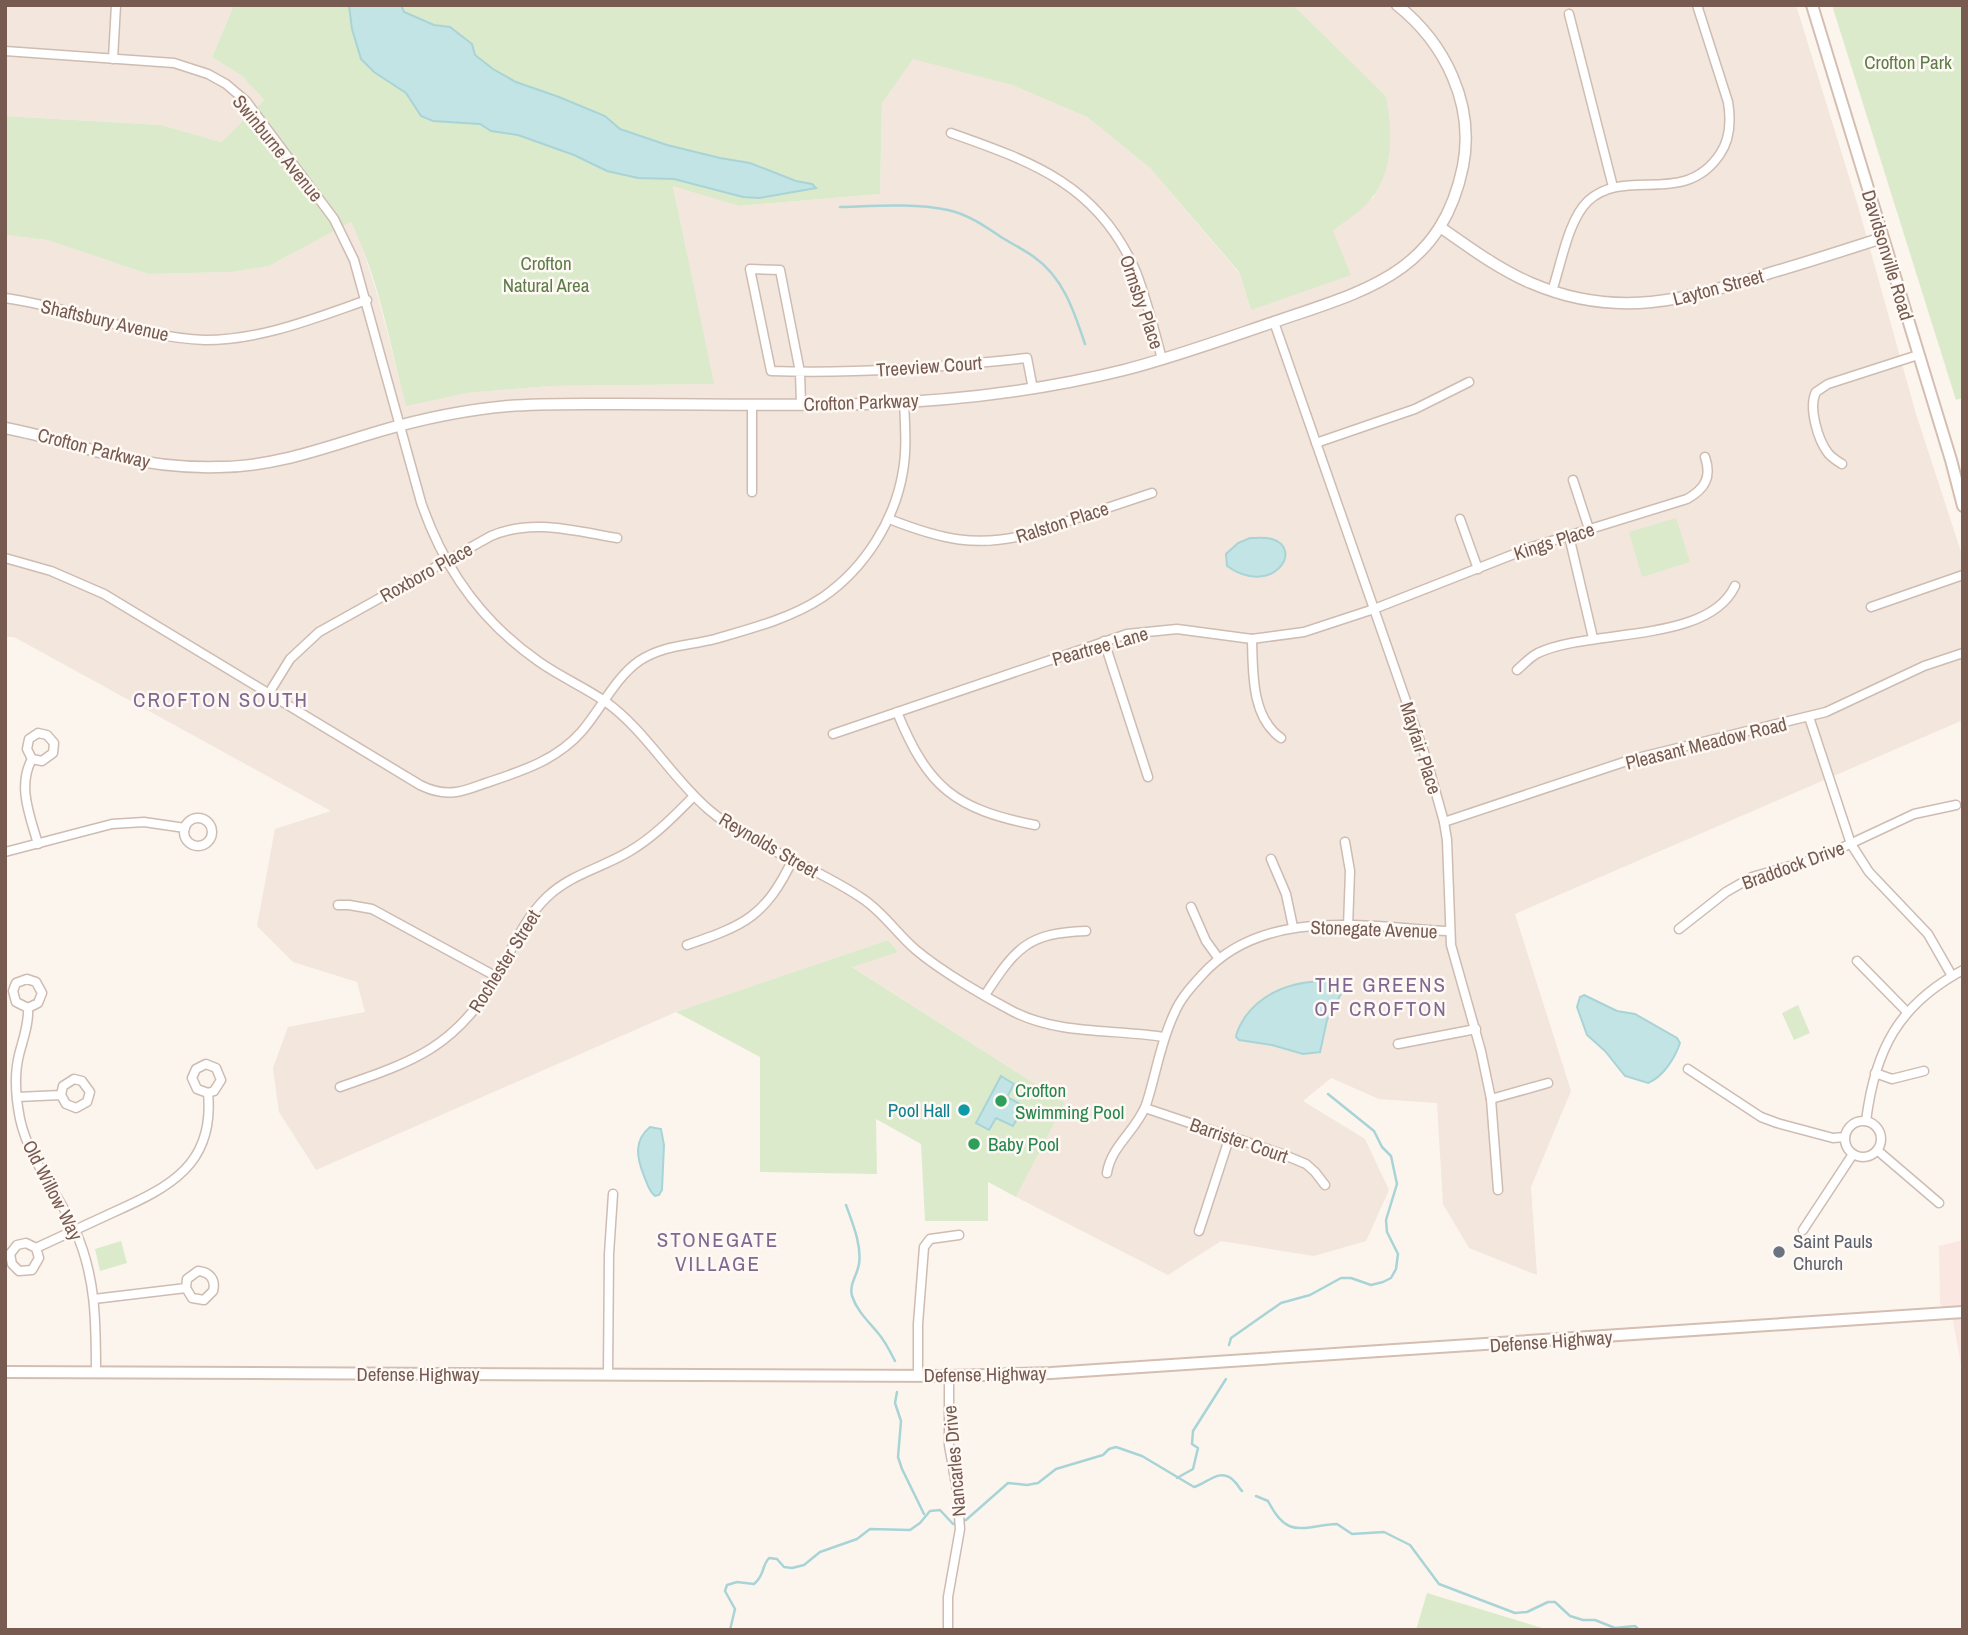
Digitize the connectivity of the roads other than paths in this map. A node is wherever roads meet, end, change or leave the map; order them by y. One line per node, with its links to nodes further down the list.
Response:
1 (116, 5): 7 (street)
2 (1397, 5): 10 (street, Crofton Parkway)
3 (1698, 5): 9 (street)
4 (1812, 5): 11 (main road, Davidsonville Road)
5 (1569, 14): 9 (street)
6 (5, 51): 7 (street, Swinburne Avenue)
7 (113, 59): 14 (street, Swinburne Avenue)
8 (951, 133): 17 (street, Ormsby Place)
9 (1613, 187): 12 (street)
10 (1440, 228): 12 (street, Layton Street); 15 (street, Crofton Parkway)
11 (1882, 238): 12 (street, Layton Street); 16 (main road, Davidsonville Road)
12 (1552, 291)
13 (5, 298): 14 (street, Shaftsbury Avenue)
14 (367, 300): 24 (street, Swinburne Avenue)
15 (1274, 322): 17 (street, Crofton Parkway); 26 (street, Mayfair Place)
16 (1918, 355): 28 (street); 32 (main road, Davidsonville Road)
17 (1162, 359): 20 (street, Crofton Parkway)
18 (800, 372): 18 (street); 20 (street, Treeview Court); 23 (street)
19 (1469, 382): 26 (street)
20 (1033, 389): 21 (street, Crofton Parkway)
21 (904, 402): 23 (street, Crofton Parkway); 33 (street)
22 (752, 404): 23 (street, Crofton Parkway); 24 (street, Crofton Parkway); 30 (street)
23 (801, 404)
24 (401, 425): 25 (street, Crofton Parkway); 39 (street, Reynolds Street)
25 (5, 428)
26 (1316, 443): 44 (street, Mayfair Place)
27 (1705, 457): 35 (street, Kings Place)
28 (1842, 464)
29 (1573, 480): 35 (street)
30 (752, 492)
31 (1152, 493): 33 (street, Ralston Place)
32 (1963, 506)
33 (889, 519): 51 (street)
34 (1460, 519): 40 (street)
35 (1589, 529): 36 (street, Kings Place)
36 (1569, 536): 40 (street, Kings Place); 45 (street)
37 (617, 538): 39 (street, Roxboro Place)
38 (5, 558): 50 (street)
39 (446, 561): 50 (street, Roxboro Place); 51 (street, Reynolds Street)
40 (1478, 569): 44 (street, Kings Place)
41 (1963, 575): 43 (street)
42 (1735, 586): 45 (street)
43 (1871, 607)
44 (1374, 609): 46 (street, Peartree Lane); 60 (street, Mayfair Place)
45 (1593, 638): 49 (street)
46 (1252, 639): 47 (street, Peartree Lane); 55 (street)
47 (1104, 641): 52 (street, Peartree Lane); 57 (street)
48 (1963, 653): 53 (street, Pleasant Meadow Road)
49 (1517, 670)
50 (269, 693): 51 (street)
51 (605, 701): 58 (street, Reynolds Street)
52 (897, 712): 54 (street, Peartree Lane); 61 (street)
53 (1808, 717): 60 (street, Pleasant Meadow Road); 65 (street)
54 (833, 734)
55 (1281, 738)
56 (33, 759): 64 (street)
57 (1148, 777)
58 (694, 796): 67 (street, Reynolds Street); 81 (street, Rochester Street)
59 (1956, 805): 65 (street, Braddock Drive)
60 (1444, 822): 75 (street, Mayfair Place)
61 (1035, 825)
62 (185, 828): 64 (street)
63 (1345, 842): 72 (street)
64 (38, 844): 66 (street)
65 (1851, 844): 73 (street, Braddock Drive); 80 (street)
66 (5, 852)
67 (793, 859): 76 (street); 82 (street, Reynolds Street)
68 (1271, 859): 71 (street)
69 (338, 905): 81 (street)
70 (1191, 907): 77 (street)
71 (1293, 927): 72 (street, Stonegate Avenue); 77 (street, Stonegate Avenue)
72 (1348, 927): 75 (street, Stonegate Avenue)
73 (1679, 929)
74 (1086, 931): 82 (street)
75 (1448, 932): 85 (street, Mayfair Place)
76 (687, 945)
77 (1219, 959): 86 (street, Stonegate Avenue)
78 (1857, 961): 84 (street)
79 (1963, 970): 80 (street)
80 (1952, 976): 84 (street)
81 (497, 977): 92 (street, Rochester Street)
82 (985, 995): 86 (street, Reynolds Street)
83 (28, 1008): 95 (street, Old Willow Way)
84 (1907, 1012): 90 (street)
85 (1476, 1029): 87 (street); 96 (street, Mayfair Place)
86 (1164, 1037): 97 (street, Stonegate Avenue)
87 (1398, 1044)
88 (1688, 1069): 100 (street)
89 (1924, 1071): 90 (street)
90 (1875, 1073): 98 (street)
91 (1548, 1083): 96 (street)
92 (340, 1087)
93 (208, 1093): 108 (street)
94 (61, 1095): 95 (street)
95 (17, 1097): 108 (street, Old Willow Way)
96 (1491, 1099): 105 (street, Mayfair Place)
97 (1145, 1108): 99 (street, Barrister Court); 103 (street, Stonegate Avenue)
98 (1866, 1121): 100 (street); 101 (street)
99 (1230, 1136): 104 (street, Barrister Court); 110 (street)
100 (1845, 1138): 102 (street)
101 (1877, 1150): 102 (street); 107 (street)
102 (1853, 1154): 109 (street)
103 (1107, 1173)
104 (1325, 1185)
105 (1498, 1190)
106 (613, 1194): 118 (street)
107 (1939, 1203)
108 (75, 1230): 112 (street); 114 (street, Old Willow Way)
109 (1803, 1230)
110 (1199, 1231)
111 (960, 1235): 119 (street)
112 (36, 1248)
113 (186, 1288): 114 (street)
114 (94, 1299): 117 (street, Old Willow Way)
115 (1963, 1312): 120 (main road, Defense Highway)
116 (5, 1372): 117 (main road, Defense Highway)
117 (96, 1373): 118 (main road, Defense Highway)
118 (608, 1374): 119 (main road, Defense Highway)
119 (918, 1376): 120 (main road, Defense Highway)
120 (949, 1376): 121 (street, Nancarles Drive)
121 (948, 1630)

